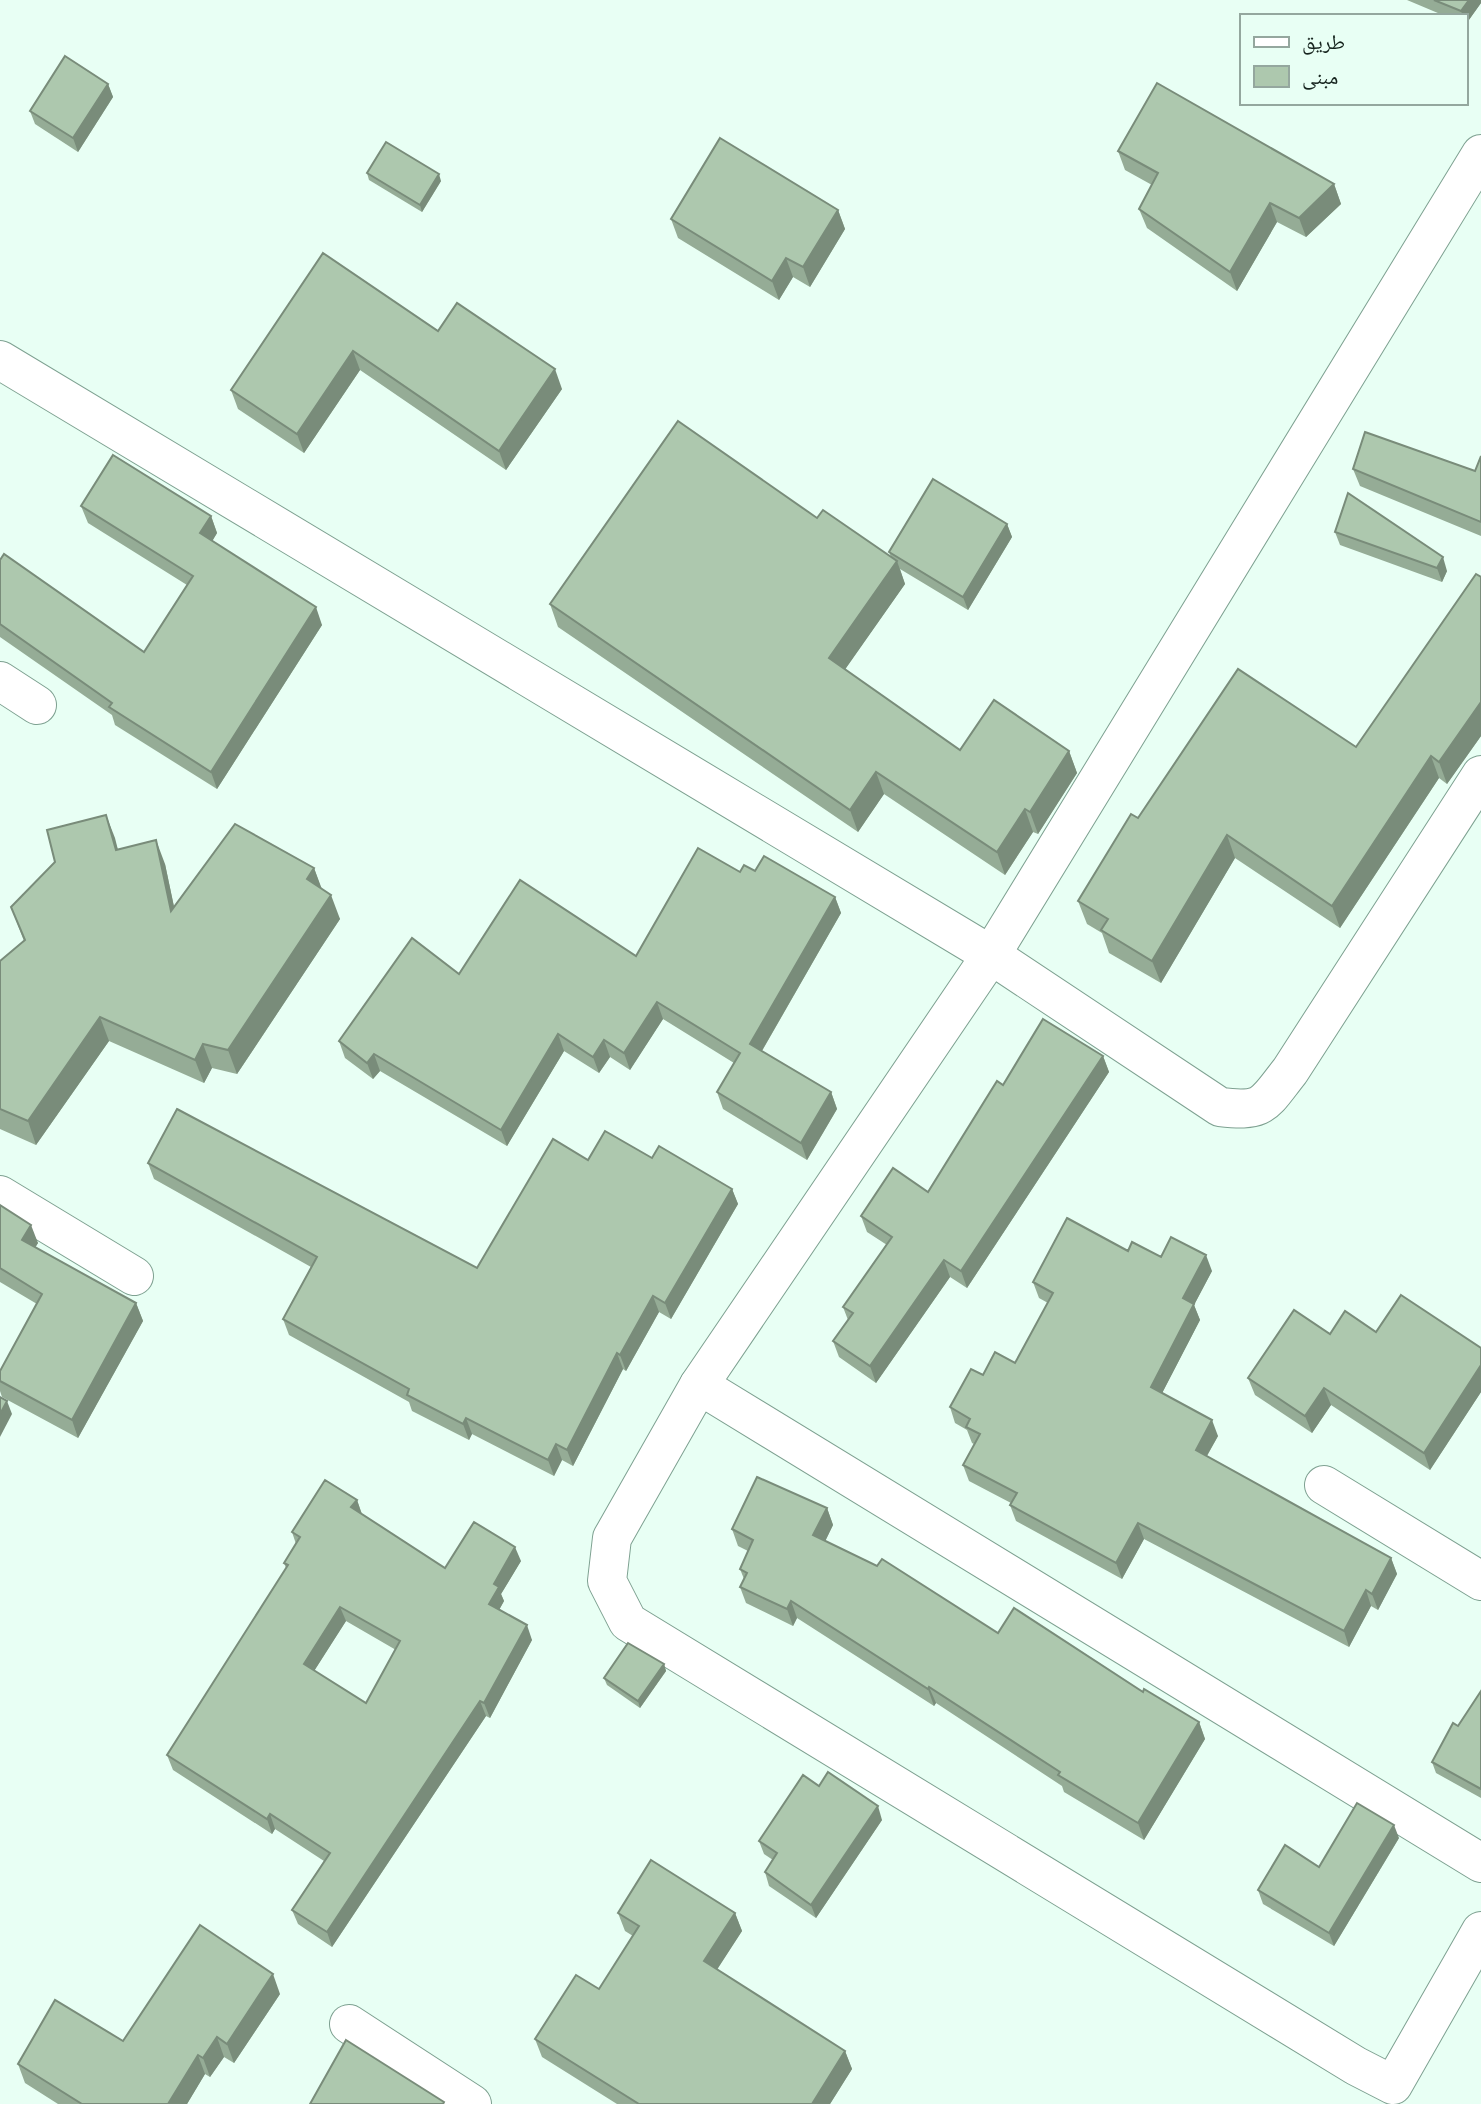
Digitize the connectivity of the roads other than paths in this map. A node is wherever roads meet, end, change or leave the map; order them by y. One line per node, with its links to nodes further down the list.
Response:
1 (1481, 154): 6 (street)
2 (0, 360): 6 (street)
3 (0, 681): 4 (street)
4 (37, 705)
5 (1481, 775): 6 (street)
6 (991, 955): 9 (street)
7 (0, 1195): 8 (street)
8 (134, 1276)
9 (699, 1384): 12 (street); 15 (street)
10 (1324, 1485): 11 (street)
11 (1481, 1581)
12 (1481, 1863)
13 (1481, 1931): 15 (street)
14 (349, 2024): 16 (street)
15 (1387, 2095)
16 (472, 2104)

